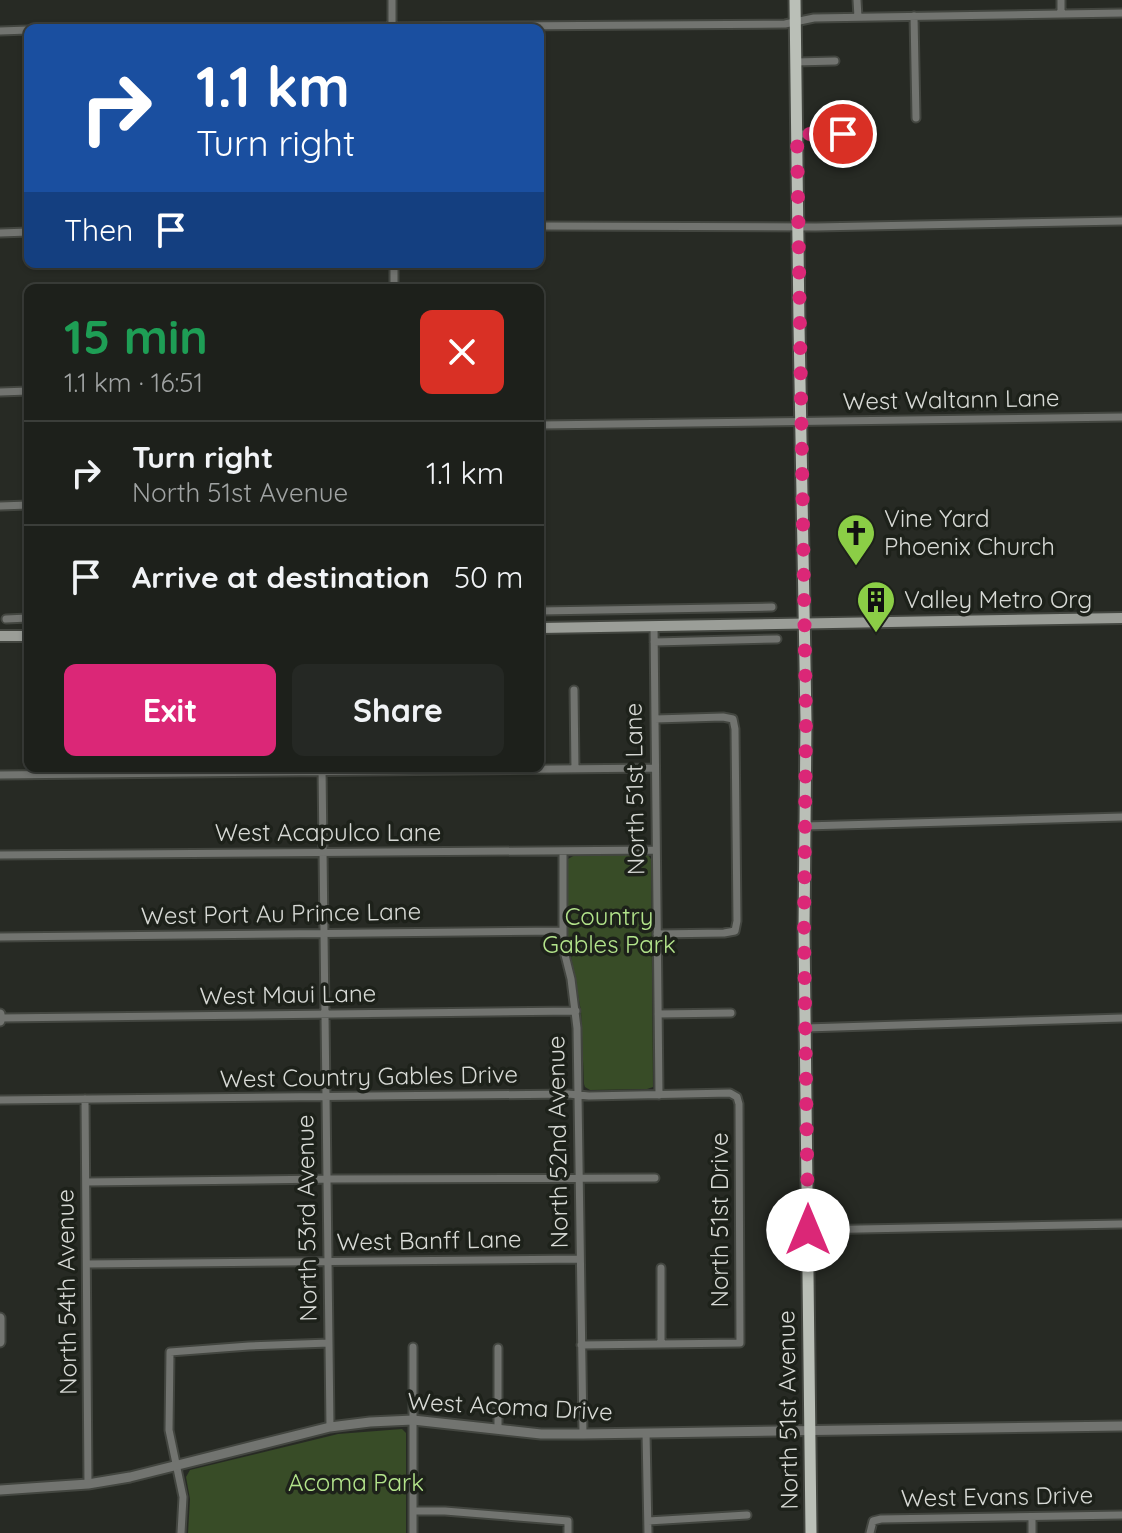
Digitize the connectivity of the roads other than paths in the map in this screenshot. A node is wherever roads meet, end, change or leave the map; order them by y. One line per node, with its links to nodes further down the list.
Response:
1 (392, 0): 10 (street)
2 (795, 0): 9 (main road, North 51st Avenue)
3 (857, 0): 8 (street)
4 (1061, 0): 6 (street)
5 (1122, 13): 6 (street)
6 (1061, 14): 7 (street)
7 (914, 16): 8 (street); 16 (street)
8 (858, 17): 9 (street)
9 (796, 21): 11 (street); 15 (main road, North 51st Avenue)
10 (392, 24)
11 (544, 26)
12 (24, 30): 13 (street)
13 (0, 31)
14 (835, 61): 15 (street)
15 (795, 62): 17 (main road, North 51st Avenue)
16 (916, 118)
17 (797, 134): 18 (street); 21 (main road, North 51st Avenue)
18 (843, 134)
19 (1122, 221): 21 (street)
20 (544, 226): 21 (street)
21 (798, 226): 27 (main road, North 51st Avenue)
22 (24, 232): 23 (street)
23 (0, 233)
24 (24, 391): 25 (street)
25 (0, 392)
26 (1122, 417): 27 (street, West Waltann Lane)
27 (800, 422): 28 (street, West Waltann Lane); 37 (main road, North 51st Avenue)
28 (544, 425)
29 (24, 505): 30 (street)
30 (0, 506)
31 (772, 607): 32 (street)
32 (609, 609): 33 (street); 39 (street)
33 (544, 611)
34 (24, 618): 36 (street)
35 (1122, 618): 37 (main road)
36 (6, 619)
37 (805, 624): 38 (main road); 54 (main road, North 51st Avenue)
38 (654, 626): 39 (main road); 44 (street, North 51st Lane)
39 (610, 627): 40 (main road)
40 (544, 628)
41 (0, 636): 42 (main road)
42 (24, 636)
43 (777, 639): 44 (street)
44 (654, 642): 46 (street, North 51st Lane)
45 (574, 690): 49 (street)
46 (655, 719): 47 (street, North 51st Lane); 61 (street)
47 (655, 768): 49 (street); 55 (street, North 51st Lane)
48 (544, 769): 49 (street)
49 (575, 769)
50 (58, 772): 52 (street)
51 (322, 772): 57 (street, North 53rd Avenue)
52 (0, 775)
53 (1122, 817): 54 (street)
54 (805, 826): 69 (main road, North 51st Avenue)
55 (656, 850): 56 (street, West Acapulco Lane); 61 (street, North 51st Lane)
56 (563, 851): 57 (street, West Acapulco Lane); 59 (street, North 52nd Avenue)
57 (323, 853): 58 (street, West Acapulco Lane); 60 (street, North 53rd Avenue)
58 (0, 855)
59 (563, 931): 60 (street, West Port Au Prince Lane); 63 (street, North 52nd Avenue)
60 (324, 933): 62 (street, West Port Au Prince Lane); 66 (street, North 53rd Avenue)
61 (657, 934): 65 (street, North 51st Lane)
62 (0, 937)
63 (576, 1011): 66 (street, West Maui Lane); 70 (street, North 52nd Avenue)
64 (731, 1013): 65 (street)
65 (658, 1014): 71 (street, North 51st Lane)
66 (325, 1015): 67 (street, West Maui Lane); 72 (street, North 53rd Avenue)
67 (0, 1018)
68 (1122, 1018): 69 (street)
69 (806, 1028): 81 (main road, North 51st Avenue)
70 (579, 1095): 71 (street, West Country Gables Drive); 72 (street, West Country Gables Drive); 76 (street, North 52nd Avenue)
71 (659, 1095): 73 (street, West Country Gables Drive)
72 (326, 1097): 74 (street, West Country Gables Drive); 78 (street, North 53rd Avenue)
73 (737, 1097): 89 (street, North 51st Drive)
74 (85, 1099): 75 (street, West Country Gables Drive); 79 (street, North 54th Avenue)
75 (0, 1100)
76 (580, 1178): 77 (street); 78 (street); 82 (street, North 52nd Avenue)
77 (655, 1178)
78 (327, 1179): 79 (street); 83 (street, North 53rd Avenue)
79 (86, 1182): 84 (street, North 54th Avenue)
80 (1122, 1224): 81 (street)
81 (808, 1230): 97 (main road, North 51st Avenue)
82 (580, 1259): 83 (street, West Banff Lane); 90 (street, North 52nd Avenue)
83 (328, 1262): 84 (street, West Banff Lane); 88 (street, North 53rd Avenue)
84 (87, 1264): 101 (street, North 54th Avenue)
85 (661, 1268): 89 (street)
86 (0, 1318): 87 (street)
87 (0, 1342)
88 (329, 1343): 95 (street, North 53rd Avenue); 100 (street)
89 (661, 1344): 90 (street)
90 (581, 1345): 99 (street, North 52nd Avenue)
91 (413, 1347): 93 (street)
92 (498, 1348): 96 (street)
93 (413, 1420): 95 (street, West Acoma Drive); 96 (street, West Acoma Drive); 103 (street)
94 (1122, 1426): 97 (street, West Acoma Drive)
95 (330, 1427): 100 (street, West Acoma Drive)
96 (498, 1428): 99 (street, West Acoma Drive)
97 (810, 1432): 98 (street, West Acoma Drive); 112 (main road, North 51st Avenue)
98 (646, 1433): 99 (street, West Acoma Drive); 107 (street)
99 (583, 1434)
100 (176, 1466): 101 (street, West Acoma Drive); 108 (street)
101 (88, 1484): 102 (street, West Acoma Drive)
102 (0, 1490)
103 (413, 1511): 109 (street); 110 (street)
104 (747, 1515): 107 (street)
105 (1122, 1515): 106 (street, West Evans Drive)
106 (1032, 1517): 113 (street, West Evans Drive); 114 (street)
107 (648, 1521): 111 (street)
108 (181, 1533)
109 (413, 1533)
110 (568, 1533)
111 (648, 1533)
112 (811, 1533)
113 (870, 1533)
114 (1032, 1533)

